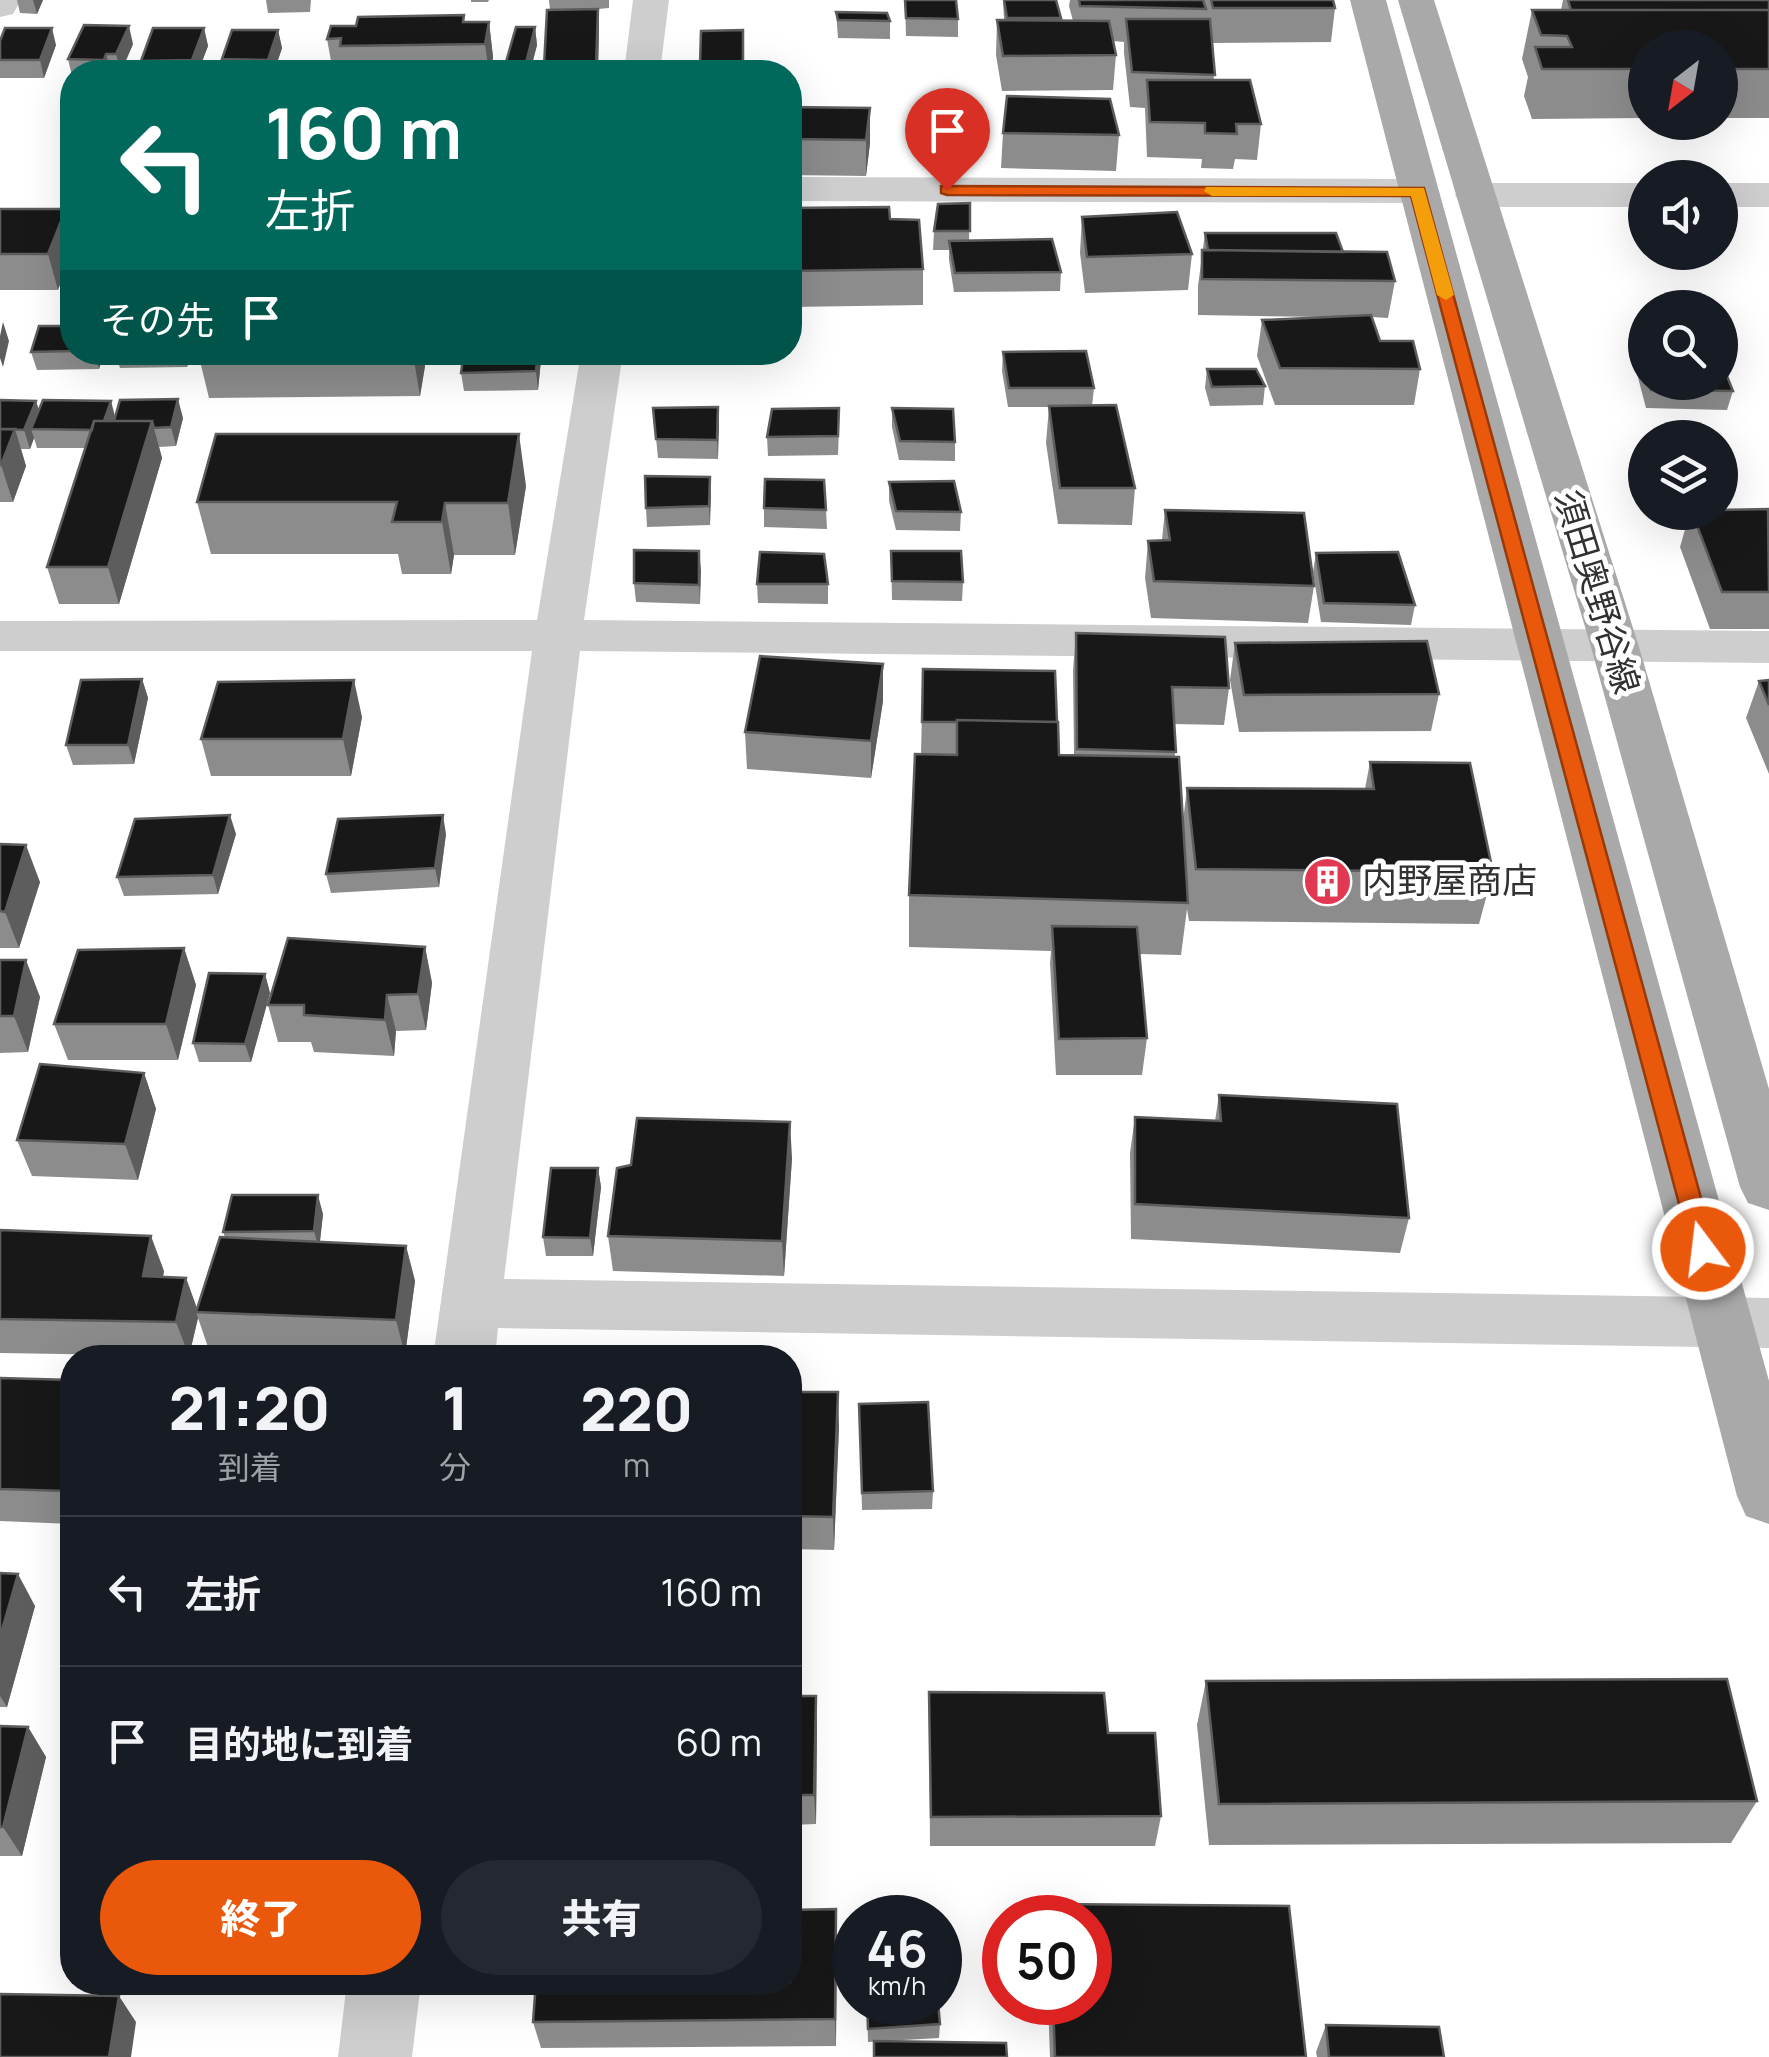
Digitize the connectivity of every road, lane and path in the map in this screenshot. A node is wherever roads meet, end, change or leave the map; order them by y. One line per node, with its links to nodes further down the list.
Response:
1 (651, 0): 4 (street)
2 (1368, 0): 6 (main road, 須田奥野谷線)
3 (1416, 0): 7 (main road, 須田奥野谷線)
4 (644, 60)
5 (802, 189): 6 (street)
6 (1418, 191): 14 (main road, 須田奥野谷線)
7 (1475, 194): 8 (street); 15 (main road, 須田奥野谷線)
8 (1628, 195)
9 (1738, 195): 10 (street)
10 (1769, 195)
11 (600, 365): 12 (street)
12 (558, 635): 13 (street); 14 (street); 19 (street)
13 (0, 636)
14 (1540, 646): 15 (street); 18 (main road, 須田奥野谷線)
15 (1614, 647): 16 (street); 17 (main road, 須田奥野谷線)
16 (1769, 647)
17 (1769, 1186)
18 (1746, 1324): 19 (street); 20 (main road, 須田奥野谷線)
19 (467, 1330)
20 (1769, 1496)
21 (382, 1995): 22 (street)
22 (374, 2057)

